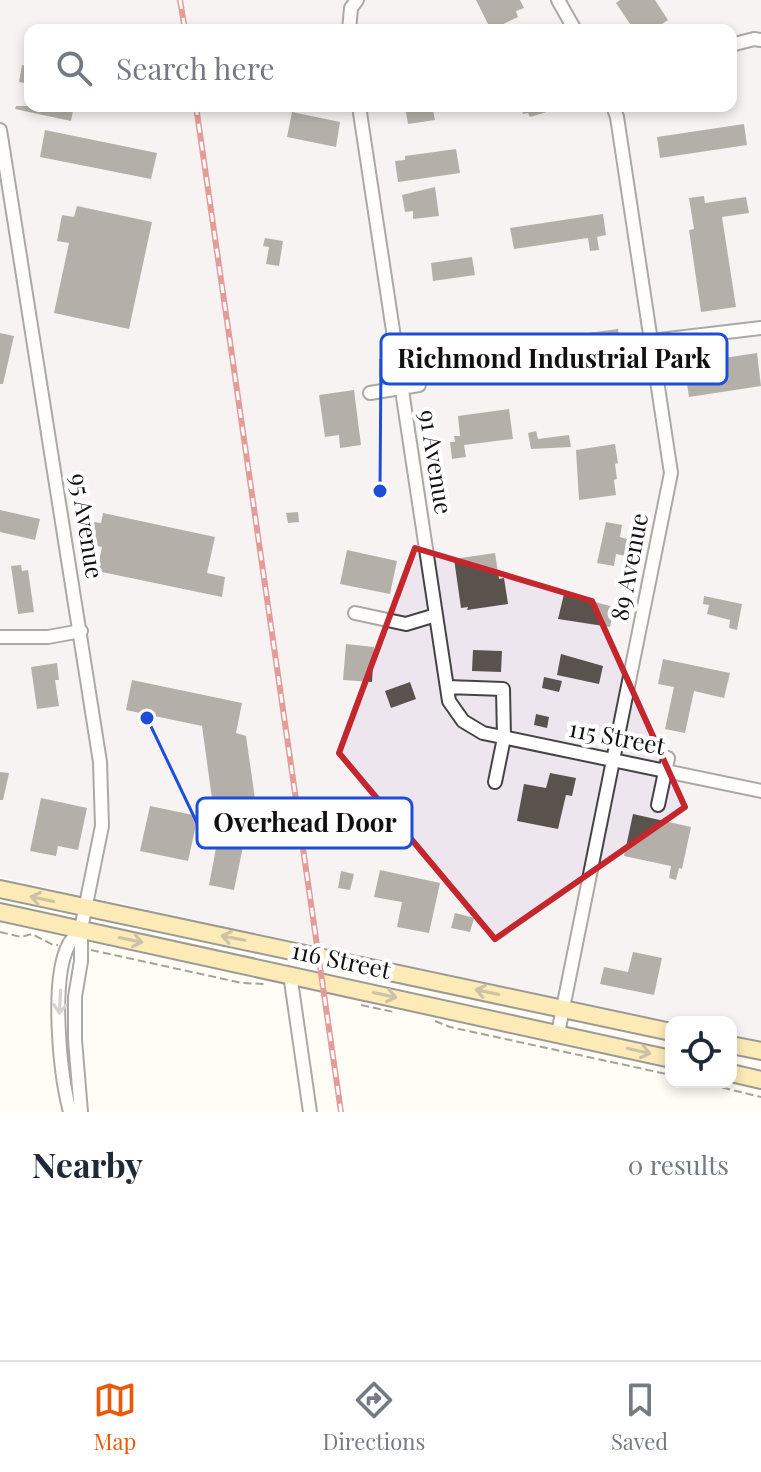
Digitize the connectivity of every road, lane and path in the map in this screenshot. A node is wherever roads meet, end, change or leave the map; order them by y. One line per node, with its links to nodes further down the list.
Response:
1 (357, 0): 3 (street)
2 (558, 0): 4 (street)
3 (349, 24)
4 (572, 24)
5 (761, 40): 6 (street)
6 (737, 43)
7 (360, 112): 13 (street, 91 Avenue)
8 (615, 112): 11 (street, 89 Avenue)
9 (0, 130): 17 (street, 95 Avenue)
10 (761, 328): 11 (street)
11 (651, 341): 22 (street, 89 Avenue)
12 (419, 385): 13 (street)
13 (401, 388): 14 (street); 16 (street, 91 Avenue)
14 (370, 393)
15 (355, 613): 16 (street)
16 (436, 615): 19 (street, 91 Avenue)
17 (81, 631): 18 (street); 28 (street, 95 Avenue)
18 (0, 637)
19 (447, 687): 20 (street, 91 Avenue); 21 (street)
20 (466, 723): 21 (street, 115 Street)
21 (504, 738): 22 (street, 115 Street); 24 (street)
22 (615, 761): 23 (street, 115 Street); 36 (street, 89 Avenue)
23 (667, 764): 25 (street, 115 Street); 26 (street)
24 (495, 782)
25 (761, 791)
26 (658, 805)
27 (0, 889): 28 (main road, 116 Street, one-way to 27)
28 (84, 908): 30 (street, 95 Avenue); 36 (main road, 116 Street, one-way to 28)
29 (0, 912): 30 (main road, 116 Street)
30 (81, 929): 32 (street, 95 Avenue); 33 (main road, 116 Street, one-way to 33)
31 (0, 932): 32 (path)
32 (75, 946): 34 (path); 49 (street, 95 Avenue, one-way to 49); 50 (street, 95 Avenue)
33 (290, 974): 40 (main road, 116 Street, one-way to 40); 51 (street)
34 (264, 983)
35 (352, 1002): 37 (path)
36 (564, 1009): 39 (main road, 116 Street); 40 (street, 89 Avenue)
37 (394, 1012)
38 (431, 1019): 44 (path)
39 (665, 1031)
40 (558, 1033): 43 (main road, 116 Street, one-way to 43)
41 (737, 1046): 42 (main road)
42 (761, 1051)
43 (665, 1058)
44 (665, 1074)
45 (737, 1074): 46 (main road)
46 (761, 1080)
47 (724, 1088): 48 (path)
48 (761, 1097)
49 (70, 1112)
50 (81, 1112)
51 (310, 1112)

